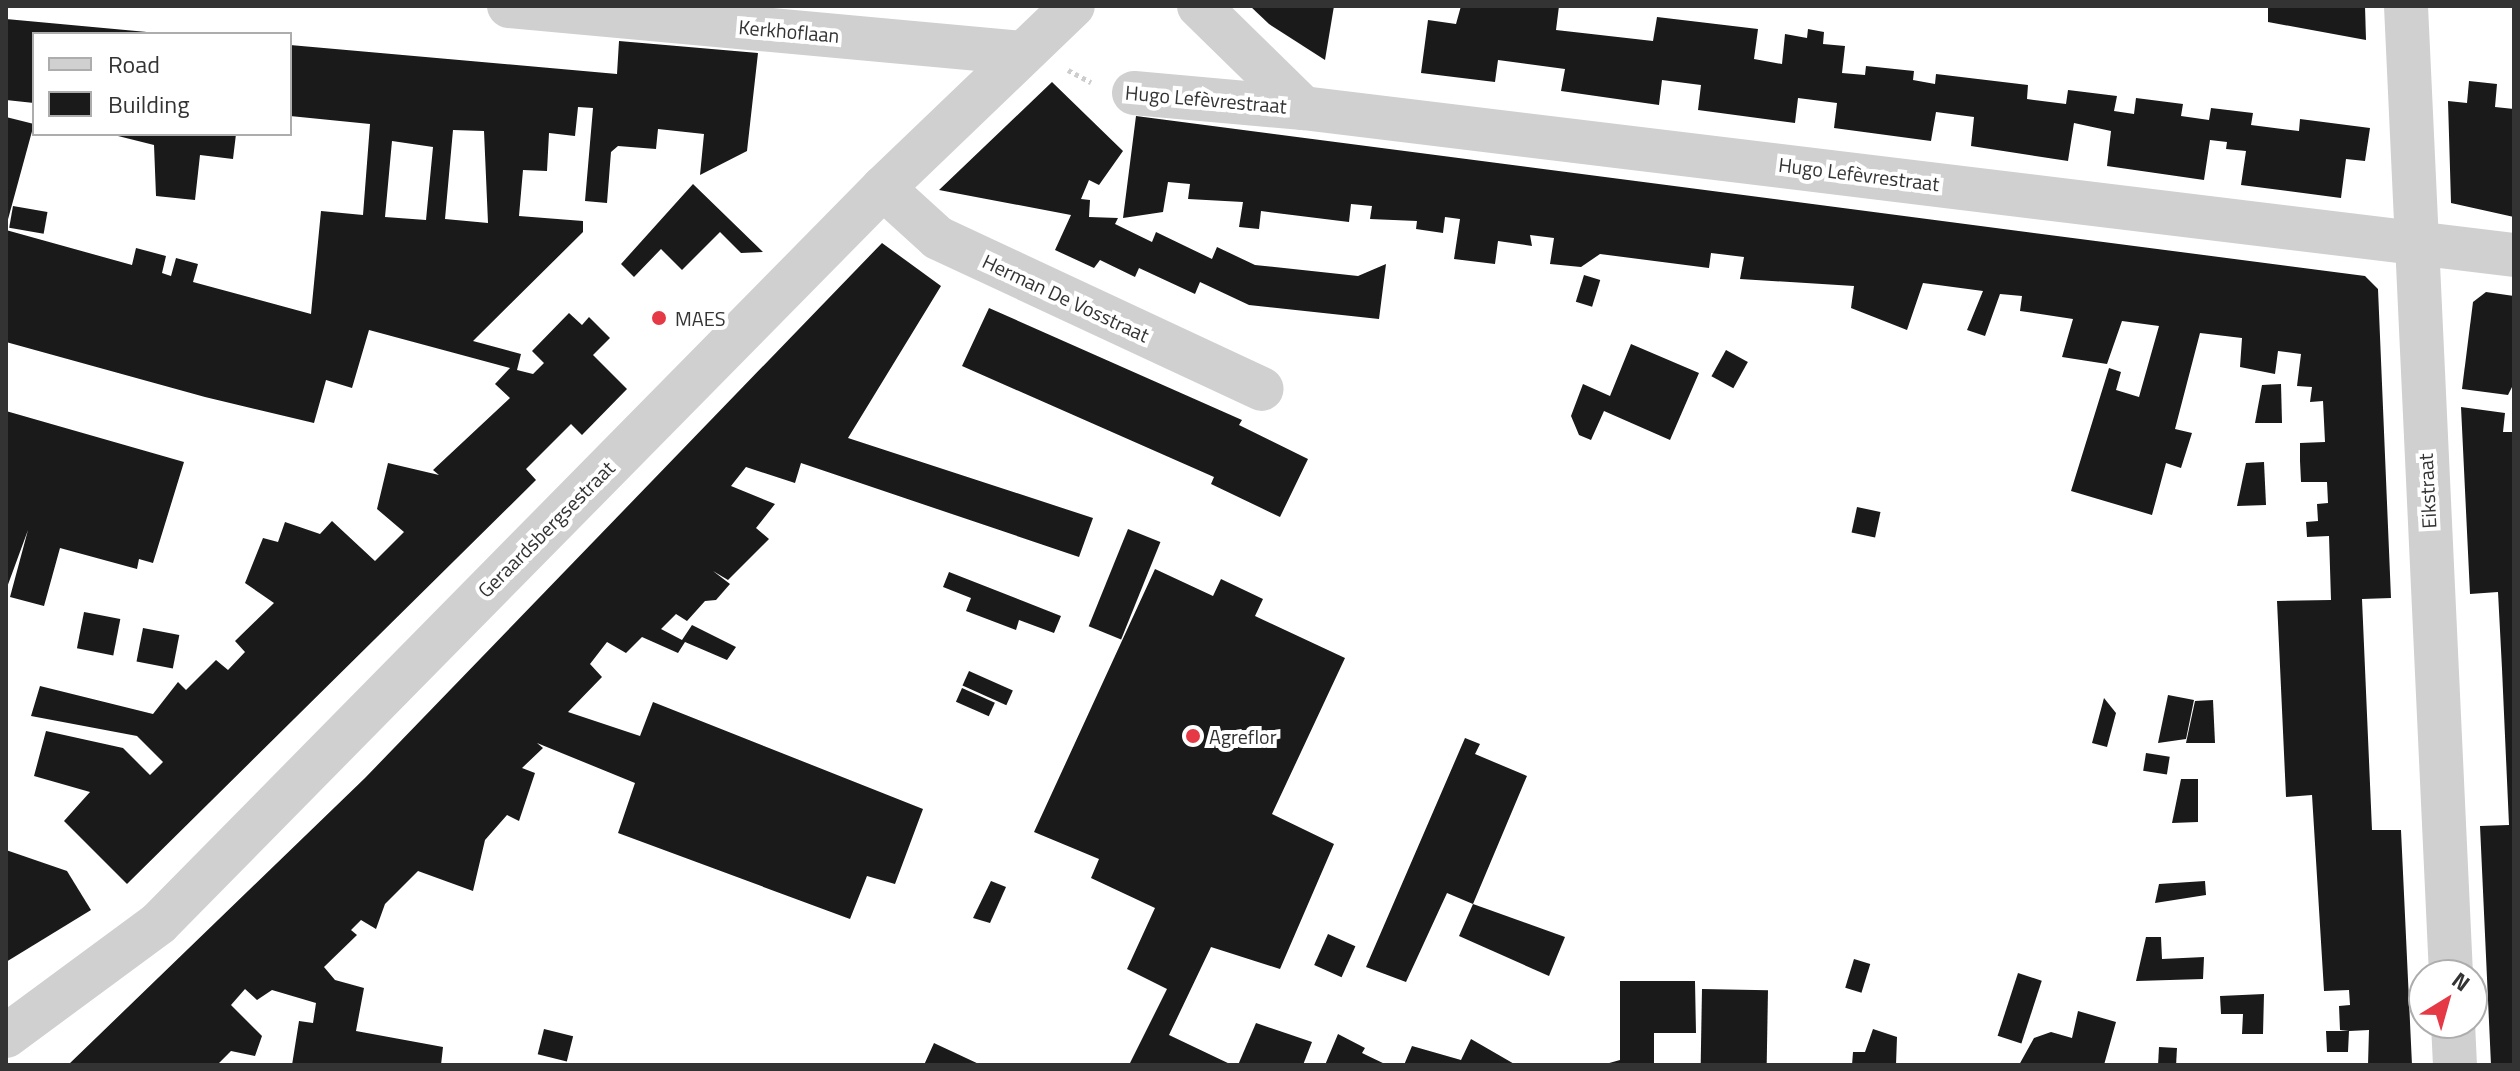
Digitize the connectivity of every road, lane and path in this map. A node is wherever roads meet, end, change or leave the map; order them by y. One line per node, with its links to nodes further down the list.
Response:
1 (509, 6): 5 (street, Kerkhoflaan)
2 (1073, 6): 5 (street, Geraardsbergsestraat)
3 (1199, 6): 7 (street, Hugo Lefèvrestraat)
4 (2406, 6): 9 (street, Eikstraat)
5 (1021, 53): 6 (path, Hugo Lefèvrestraat); 8 (street, Geraardsbergsestraat)
6 (1134, 93): 7 (street, Hugo Lefèvrestraat)
7 (1303, 108): 9 (street, Hugo Lefèvrestraat)
8 (883, 188): 11 (street, Herman De Vosstraat); 13 (street, Geraardsbergsestraat)
9 (2415, 241): 10 (street, Hugo Lefèvrestraat); 12 (street, Eikstraat)
10 (2514, 255)
11 (1262, 389)
12 (2450, 959)
13 (6, 1036)
14 (2454, 1039): 15 (street)
15 (2455, 1065)

